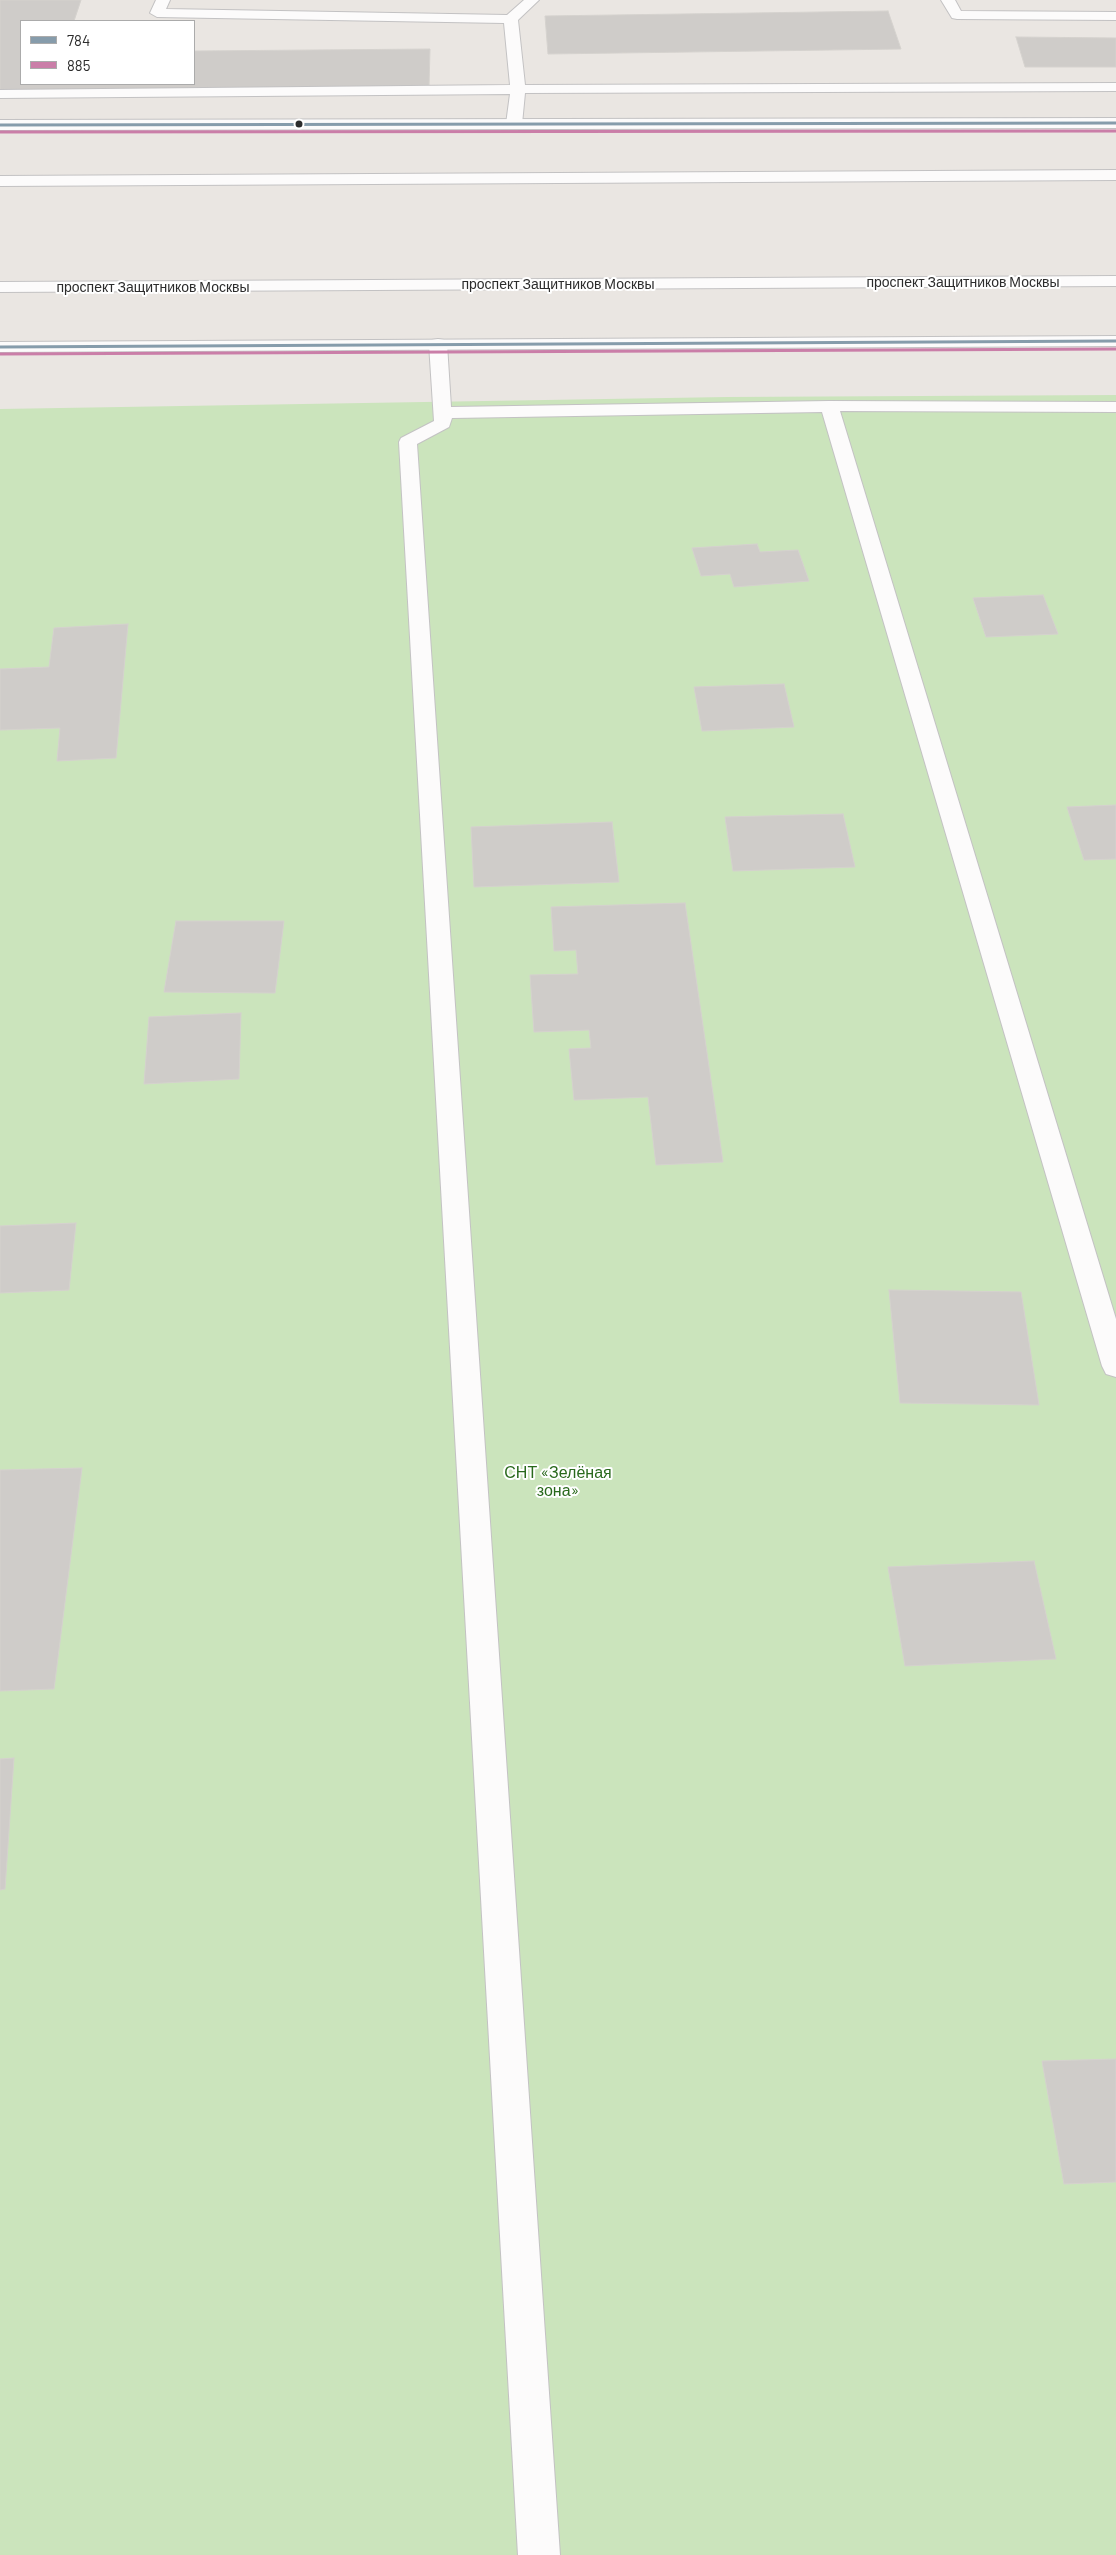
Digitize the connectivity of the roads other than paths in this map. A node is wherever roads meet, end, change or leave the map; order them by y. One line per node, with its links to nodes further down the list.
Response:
1 (163, 0): 5 (street)
2 (532, 0): 5 (street)
3 (948, 0): 4 (street)
4 (1116, 16)
5 (511, 19): 7 (street)
6 (1116, 87): 7 (street)
7 (518, 89): 8 (street); 10 (street)
8 (0, 94)
9 (1116, 123): 10 (street)
10 (514, 124): 11 (street)
11 (0, 125)
12 (1116, 175): 13 (street)
13 (0, 181)
14 (1116, 281): 15 (street, проспект Защитников Москвы)
15 (0, 287)
16 (1116, 341): 17 (street)
17 (438, 344): 18 (street); 21 (street)
18 (0, 346)
19 (829, 406): 20 (street); 21 (street); 22 (street)
20 (1116, 407)
21 (442, 413): 23 (street)
22 (1116, 1366)
23 (538, 2555)

